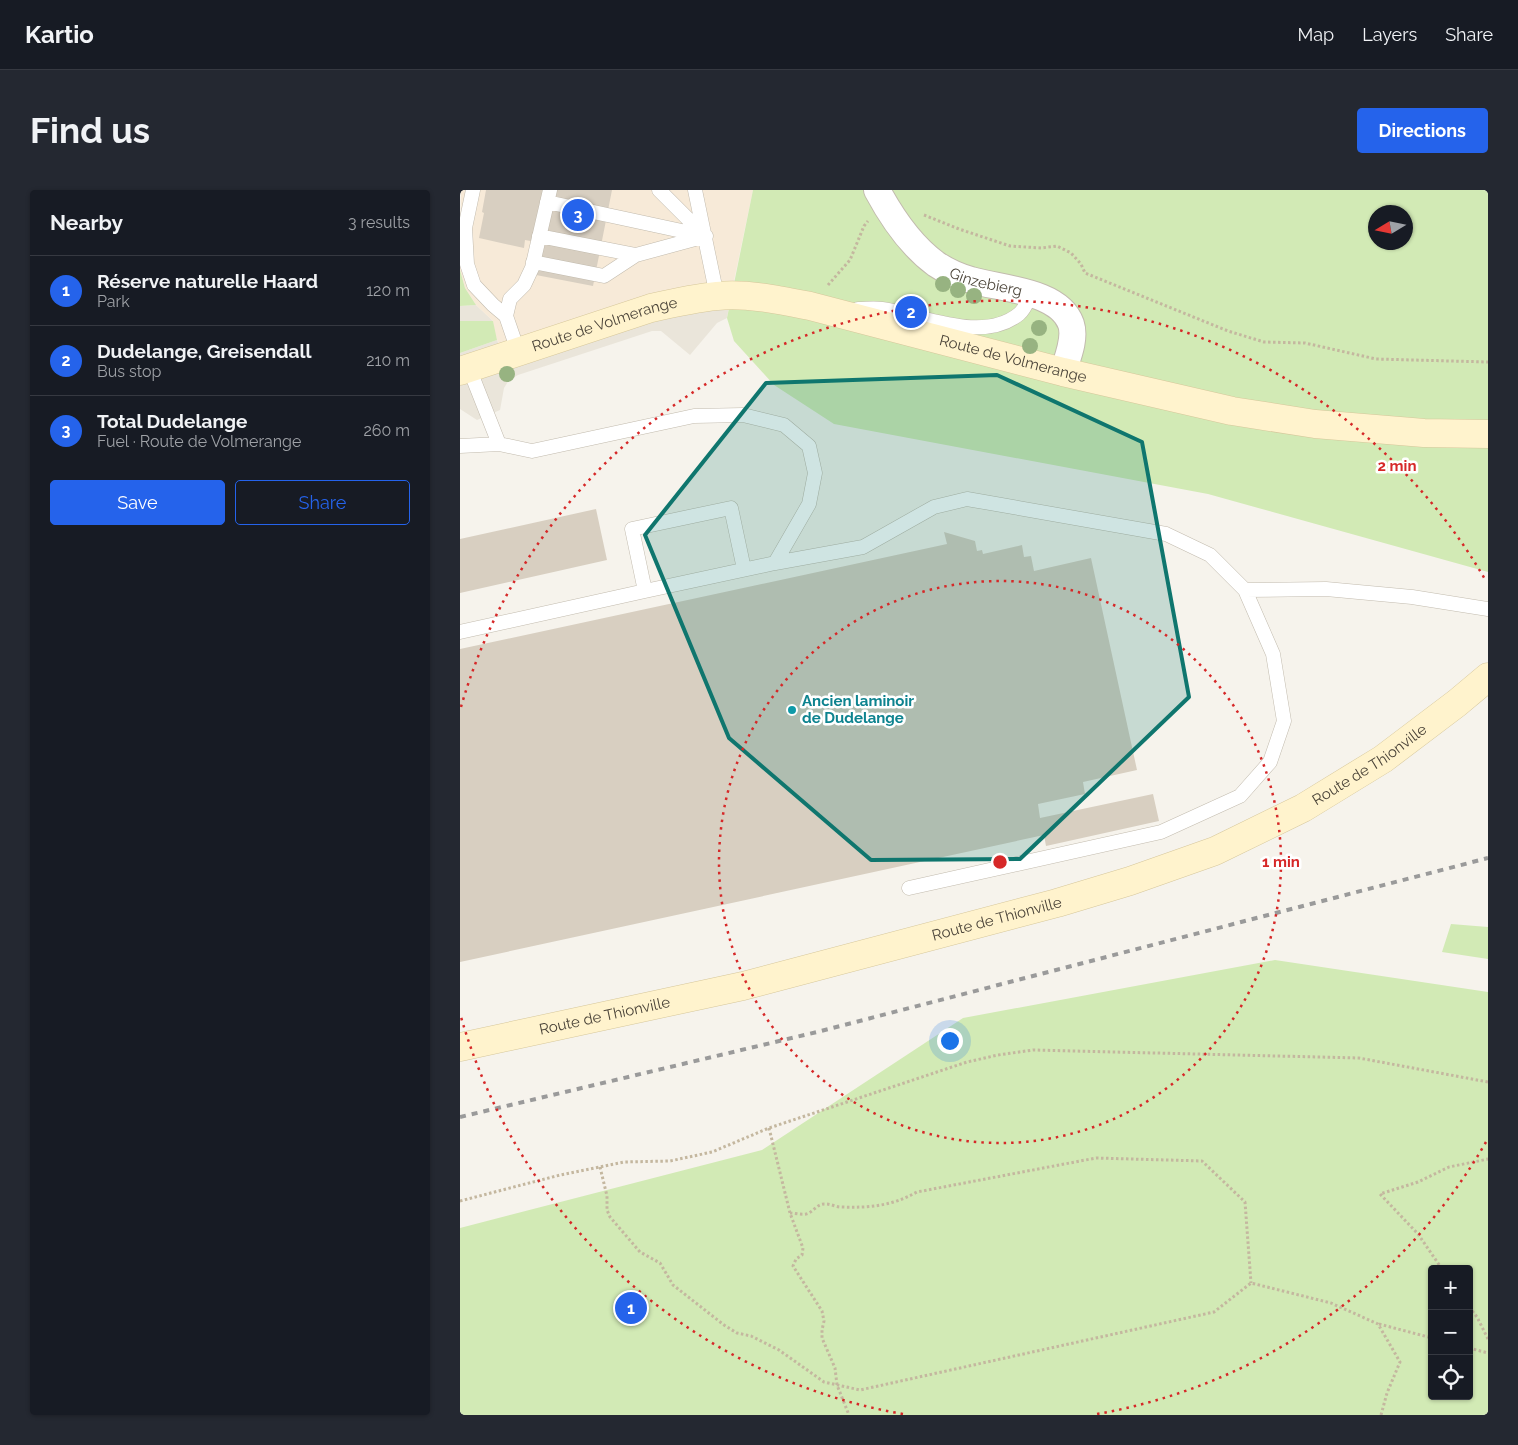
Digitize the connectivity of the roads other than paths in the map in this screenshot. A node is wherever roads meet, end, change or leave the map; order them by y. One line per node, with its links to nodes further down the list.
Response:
1 (473, 190): 13 (lane)
2 (659, 190): 7 (lane)
3 (695, 190): 7 (lane)
4 (548, 196): 6 (lane); 7 (lane)
5 (882, 200): 10 (street, Ginzebierg)
6 (539, 236): 8 (lane); 9 (lane)
7 (706, 236): 8 (lane); 11 (lane)
8 (636, 255): 9 (lane)
9 (533, 262): 13 (lane)
10 (1031, 294): 12 (lane); 16 (street, Ginzebierg)
11 (716, 296): 12 (main road, Route de Volmerange); 14 (main road, Route de Volmerange)
12 (815, 307): 16 (main road, Route de Volmerange)
13 (506, 316): 14 (lane)
14 (518, 351): 15 (main road, Route de Volmerange)
15 (464, 369): 18 (lane)
16 (1063, 372): 17 (main road, Route de Volmerange)
17 (1488, 434)
18 (499, 444): 19 (lane); 20 (lane)
19 (460, 446)
20 (775, 563): 21 (lane); 22 (lane)
21 (744, 569): 23 (lane); 23 (lane)
22 (1245, 590): 24 (lane); 27 (lane)
23 (645, 591): 25 (lane)
24 (1488, 610)
25 (460, 632)
26 (1488, 677): 28 (main road, Route de Thionville)
27 (909, 888)
28 (460, 1047)

